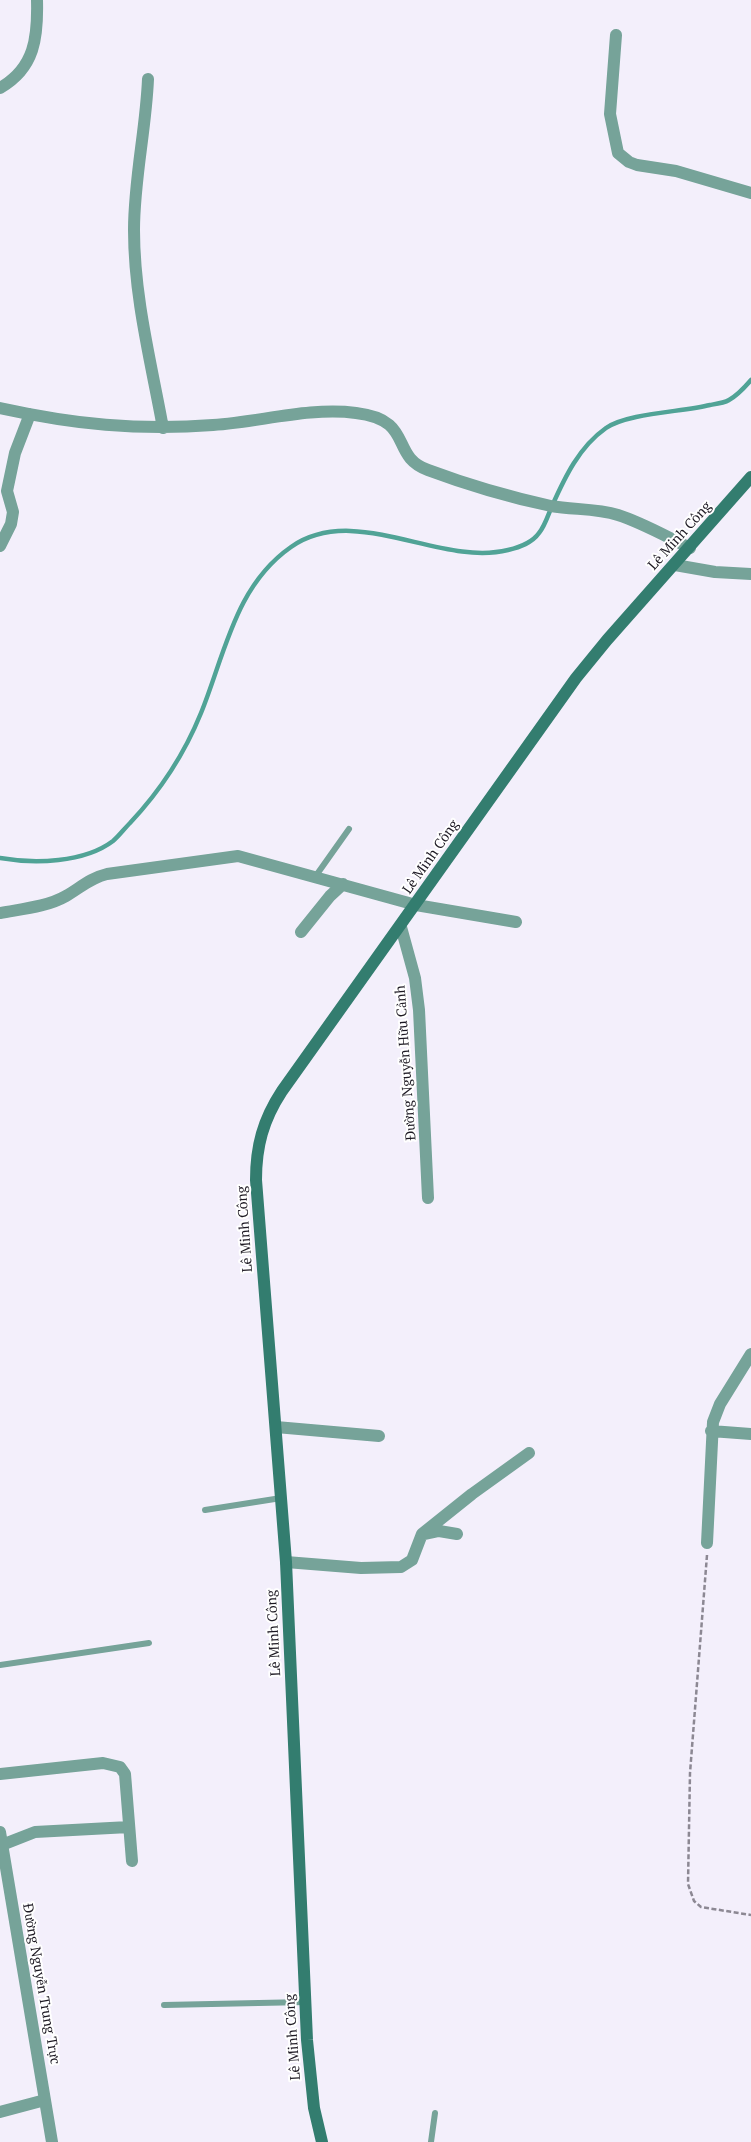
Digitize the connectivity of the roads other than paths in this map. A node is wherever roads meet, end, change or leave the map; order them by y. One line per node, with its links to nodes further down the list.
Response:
1 (37, 0): 4 (street)
2 (616, 35): 5 (street)
3 (148, 79): 8 (street)
4 (0, 88)
5 (751, 193)
6 (0, 408): 7 (street)
7 (30, 414): 8 (street); 10 (street)
8 (163, 428): 11 (street)
9 (751, 477): 11 (main road, Lê Minh Công)
10 (0, 546)
11 (690, 548): 12 (main road, Lê Minh Công)
12 (675, 565): 13 (street); 17 (main road, Lê Minh Công)
13 (751, 574)
14 (349, 829): 15 (lane)
15 (314, 878): 16 (street); 18 (street)
16 (343, 884): 17 (street); 21 (street)
17 (416, 905): 19 (street); 20 (main road, Lê Minh Công)
18 (0, 913)
19 (516, 922)
20 (401, 927): 22 (street, Đường Nguyễn Hữu Cảnh); 24 (main road, Lê Minh Công)
21 (301, 932)
22 (428, 1198)
23 (751, 1354): 25 (street)
24 (276, 1427): 27 (street); 29 (main road, Lê Minh Công)
25 (711, 1431): 26 (street); 33 (street)
26 (751, 1434)
27 (379, 1436)
28 (529, 1453): 31 (street)
29 (281, 1498): 30 (lane); 34 (main road, Lê Minh Công)
30 (205, 1510)
31 (422, 1534): 32 (street); 34 (street)
32 (457, 1534)
33 (708, 1543)
34 (286, 1562): 42 (main road, Lê Minh Công)
35 (149, 1643): 36 (lane)
36 (0, 1665)
37 (0, 1774): 38 (street)
38 (129, 1827): 40 (street); 41 (street)
39 (0, 1832): 40 (street, Đường Nguyễn Trung Trực)
40 (2, 1845): 44 (street, Đường Nguyễn Trung Trực)
41 (132, 1861)
42 (306, 2002): 43 (lane); 48 (main road, Lê Minh Công)
43 (164, 2004)
44 (45, 2100): 45 (street); 47 (street, Đường Nguyễn Trung Trực)
45 (0, 2112)
46 (435, 2113): 49 (lane)
47 (52, 2142)
48 (322, 2142)
49 (431, 2142)

